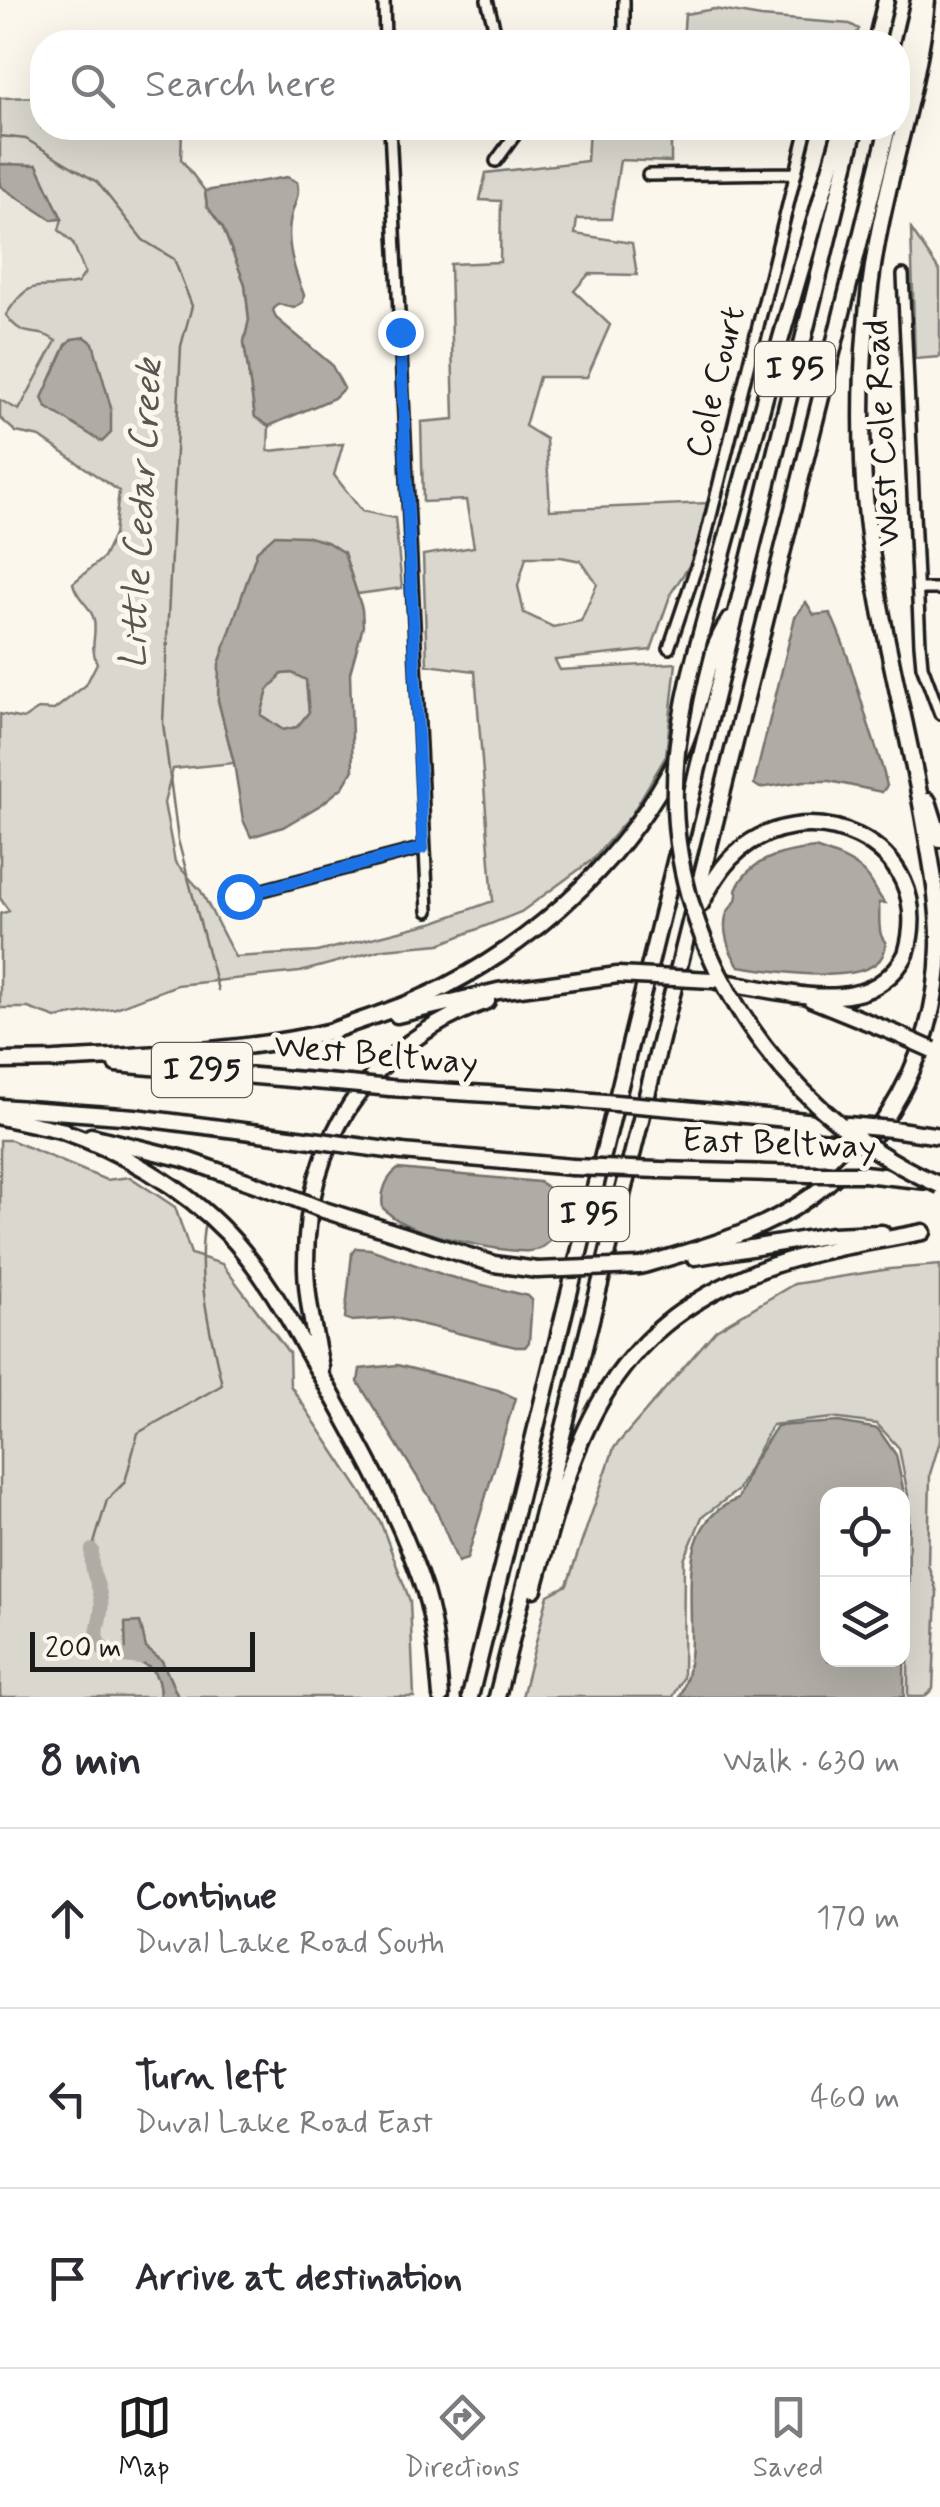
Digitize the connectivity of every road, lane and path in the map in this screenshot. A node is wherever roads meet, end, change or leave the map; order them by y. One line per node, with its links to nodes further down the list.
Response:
1 (384, 0): 7 (street)
2 (486, 0): 8 (street)
3 (624, 0): 9 (street)
4 (886, 0): 10 (highway)
5 (920, 0): 11 (highway)
6 (928, 0): 12 (highway)
7 (385, 30)
8 (495, 30)
9 (624, 30)
10 (878, 30)
11 (910, 41)
12 (910, 98)
13 (391, 140): 31 (street)
14 (511, 140): 20 (street)
15 (804, 140): 21 (street, Cole Court)
16 (839, 140): 46 (highway, bridge)
17 (852, 140): 26 (highway, I 95)
18 (885, 140): 34 (highway, I 95)
19 (900, 140): 29 (highway)
20 (496, 161)
21 (796, 173): 22 (street); 27 (street, Cole Court)
22 (648, 175)
23 (902, 275): 24 (street, West Cole Road)
24 (918, 589): 25 (street); 28 (street, West Cole Road)
25 (940, 589)
26 (736, 610): 37 (highway); 52 (highway, I 95)
27 (669, 648)
28 (940, 714)
29 (911, 748): 30 (highway); 49 (highway)
30 (940, 839)
31 (423, 848): 32 (street); 33 (street)
32 (239, 896)
33 (428, 911)
34 (688, 932): 36 (highway); 53 (highway, I 95)
35 (570, 979): 36 (highway, bridge); 37 (highway); 50 (highway)
36 (791, 991): 38 (highway, bridge)
37 (326, 1032): 39 (highway)
38 (936, 1051)
39 (55, 1060): 40 (highway, West Beltway / I 295); 41 (highway, West Beltway / I 295, bridge)
40 (0, 1061)
41 (627, 1104): 45 (highway, East Beltway / I 295, bridge)
42 (0, 1107): 46 (highway, East Beltway / I 295, bridge)
43 (0, 1116): 44 (highway)
44 (60, 1130): 49 (highway, bridge); 50 (highway)
45 (940, 1136)
46 (940, 1183)
47 (923, 1232): 48 (highway); 49 (highway); 53 (highway)
48 (940, 1232)
49 (640, 1266)
50 (324, 1382): 51 (highway)
51 (441, 1697)
52 (470, 1697)
53 (500, 1697)

